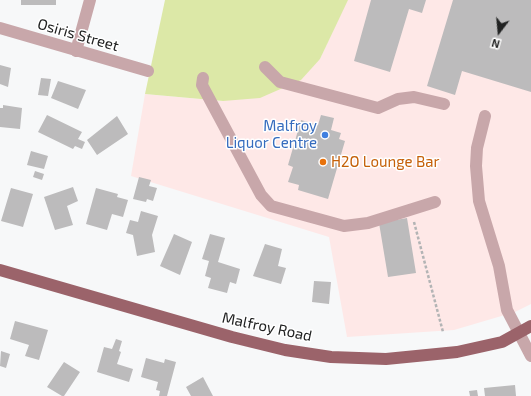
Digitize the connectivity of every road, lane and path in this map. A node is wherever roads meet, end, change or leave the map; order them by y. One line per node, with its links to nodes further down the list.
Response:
1 (90, 0): 3 (street)
2 (0, 28): 3 (street, Osiris Street)
3 (76, 51): 5 (street, Osiris Street)
4 (265, 67): 7 (street)
5 (148, 71)
6 (202, 78): 9 (street)
7 (444, 104)
8 (485, 116): 14 (street)
9 (435, 202)
10 (412, 216): 13 (path)
11 (0, 270): 14 (main road, Malfroy Road)
12 (531, 326): 14 (main road, Malfroy Road)
13 (443, 332)
14 (518, 333): 15 (street)
15 (531, 356)

